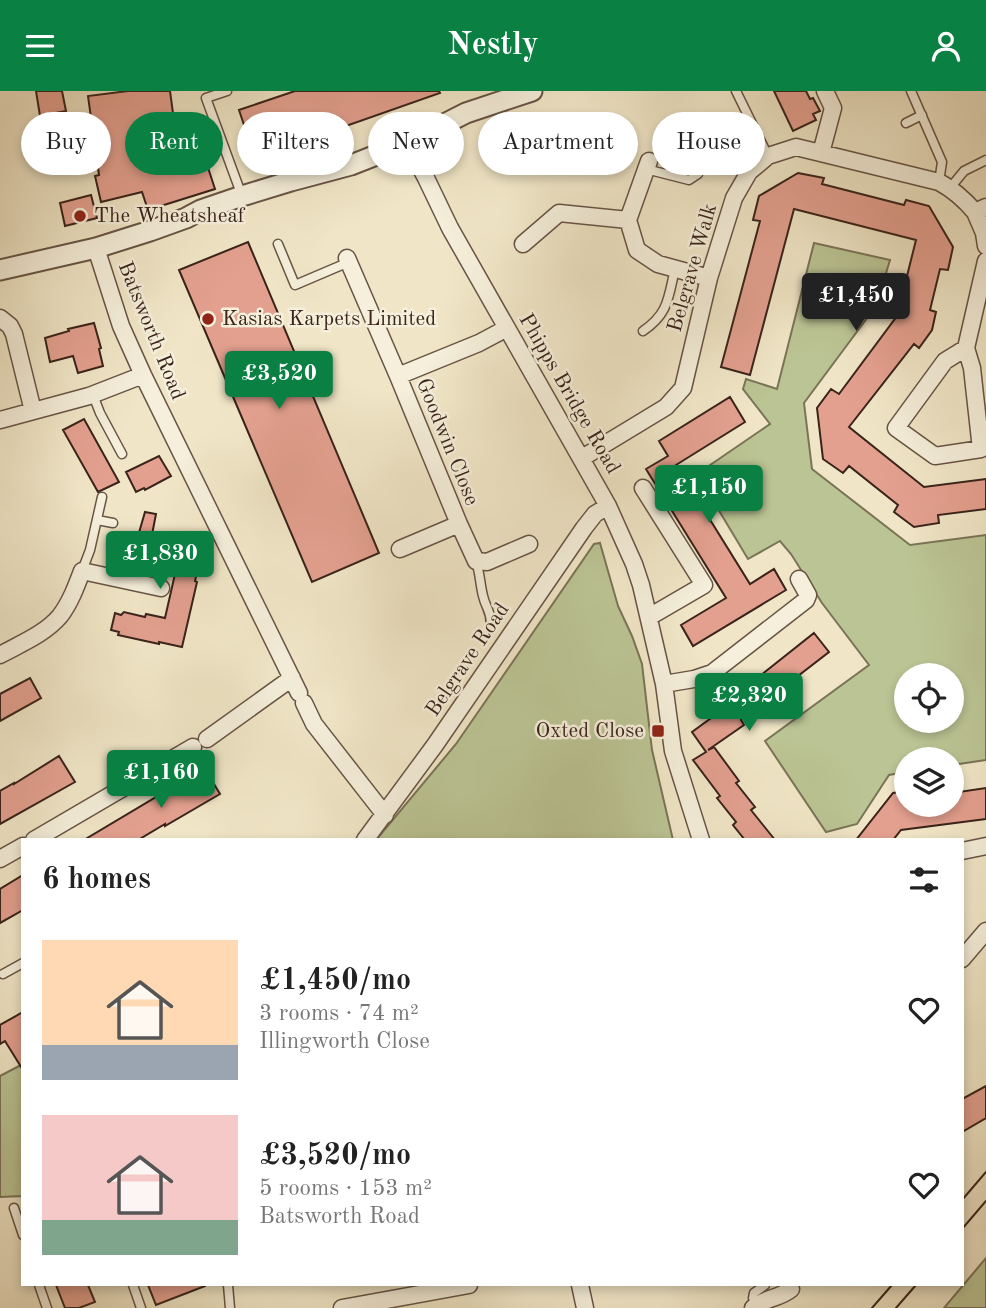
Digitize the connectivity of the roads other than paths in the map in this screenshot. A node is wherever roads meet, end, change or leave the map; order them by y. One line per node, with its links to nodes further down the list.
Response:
1 (227, 91): 6 (lane)
2 (532, 91): 7 (street)
3 (736, 91): 12 (lane)
4 (825, 91): 11 (street)
5 (911, 91): 9 (lane)
6 (205, 95): 21 (lane)
7 (496, 97): 8 (street)
8 (464, 115)
9 (922, 115): 10 (lane); 20 (lane)
10 (906, 123)
11 (821, 153): 12 (street); 20 (street)
12 (768, 156): 32 (street, Belgrave Walk)
13 (368, 158): 21 (street)
14 (986, 160): 20 (lane)
15 (647, 165): 16 (lane); 23 (street)
16 (652, 167)
17 (424, 175): 34 (street, Phipps Bridge Road)
18 (675, 175): 19 (lane)
19 (696, 175)
20 (944, 185): 22 (street)
21 (242, 196): 27 (street)
22 (981, 209): 26 (street)
23 (628, 220): 25 (street); 31 (street)
24 (278, 244): 28 (lane)
25 (523, 244)
26 (986, 246)
27 (96, 248): 30 (street); 37 (street, Batsworth Road)
28 (348, 260): 38 (street, Goodwin Close)
29 (986, 261): 36 (street)
30 (0, 269)
31 (675, 269): 32 (street); 35 (lane)
32 (709, 278): 43 (street, Belgrave Walk)
33 (0, 318): 40 (street)
34 (507, 328): 38 (street, Goodwin Close); 43 (street, Phipps Bridge Road)
35 (643, 331)
36 (966, 348): 36 (street)
37 (143, 375): 39 (street); 60 (street, Batsworth Road)
38 (398, 376): 49 (street, Goodwin Close)
39 (93, 395): 40 (street); 42 (lane)
40 (33, 411): 41 (street)
41 (0, 420)
42 (122, 454)
43 (582, 458): 46 (street, Phipps Bridge Road)
44 (643, 488): 56 (street)
45 (102, 497): 47 (lane)
46 (608, 506): 56 (street, Phipps Bridge Road); 63 (street, Belgrave Road)
47 (97, 520): 48 (lane); 53 (lane)
48 (113, 523)
49 (458, 524): 51 (street, Goodwin Close); 52 (street, Goodwin Close)
50 (530, 544): 52 (street)
51 (400, 548)
52 (476, 561): 57 (lane)
53 (82, 572): 55 (street); 58 (street)
54 (799, 579): 59 (street)
55 (160, 587)
56 (649, 617): 59 (street, Phipps Bridge Road)
57 (491, 625)
58 (0, 655)
59 (664, 684): 66 (street, Phipps Bridge Road)
60 (298, 691): 61 (street); 63 (street, Batsworth Road)
61 (207, 739)
62 (193, 747): 64 (street)
63 (385, 815): 65 (street, Belgrave Road)
64 (56, 835)
65 (367, 838)
66 (700, 838)
67 (986, 846): 69 (street)
68 (21, 847): 70 (street)
69 (964, 851)
70 (0, 859)
71 (986, 931): 72 (street)
72 (964, 957)
73 (21, 964): 74 (lane)
74 (4, 974)
75 (14, 1208): 76 (lane)
76 (21, 1229)
77 (39, 1286): 84 (lane)
78 (133, 1286): 85 (lane)
79 (228, 1286): 86 (lane)
80 (462, 1286): 87 (street)
81 (580, 1286): 88 (street)
82 (791, 1289): 83 (street)
83 (760, 1299): 89 (lane)
84 (47, 1308)
85 (141, 1308)
86 (230, 1308)
87 (342, 1308)
88 (585, 1308)
89 (780, 1308)

